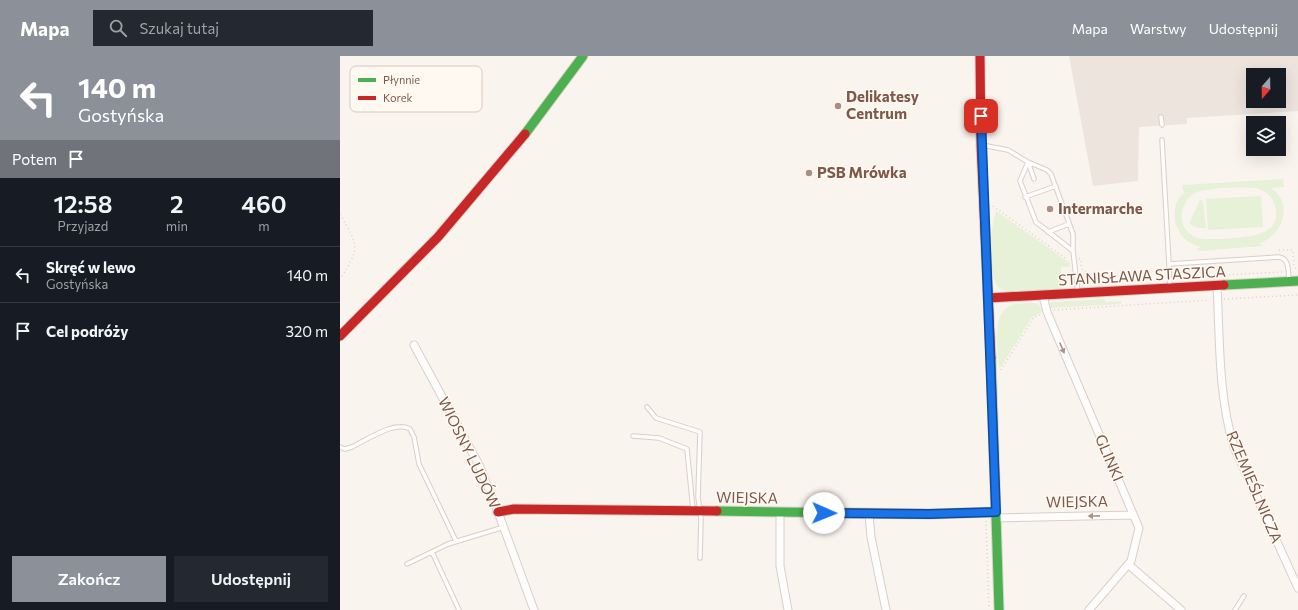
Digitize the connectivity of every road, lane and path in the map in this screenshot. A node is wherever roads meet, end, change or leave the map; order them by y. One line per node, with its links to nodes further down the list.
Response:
1 (583, 56): 43 (main road)
2 (980, 56): 6 (main road)
3 (1161, 117): 4 (lane)
4 (1162, 126)
5 (1162, 140): 20 (lane)
6 (981, 145): 7 (lane); 37 (main road)
7 (1028, 162): 8 (lane); 9 (lane); 12 (lane)
8 (1034, 179)
9 (1056, 186): 11 (lane); 15 (lane)
10 (1037, 187): 11 (lane)
11 (1039, 192): 12 (lane)
12 (1025, 197): 16 (lane)
13 (993, 206): 18 (path)
14 (340, 214): 26 (path)
15 (1069, 224): 16 (lane); 17 (lane)
16 (1048, 232): 17 (lane)
17 (1073, 251): 32 (lane)
18 (1070, 260)
19 (1080, 260): 28 (path)
20 (1169, 264): 29 (lane); 31 (lane)
21 (1164, 270): 27 (path)
22 (1175, 270): 25 (path)
23 (1298, 270): 24 (path)
24 (1294, 271)
25 (1284, 272)
26 (340, 279)
27 (1156, 281)
28 (1102, 285)
29 (1291, 285): 30 (main road, STANISŁAWA STASZICA); 34 (path)
30 (1217, 286): 31 (main road, STANISŁAWA STASZICA); 40 (street, RZEMIEŚLNICZA)
31 (1170, 289): 32 (main road, STANISŁAWA STASZICA)
32 (1078, 294): 36 (main road, STANISŁAWA STASZICA)
33 (1240, 294): 39 (path)
34 (1287, 295): 35 (path); 39 (path)
35 (1298, 295)
36 (1043, 296): 37 (main road, STANISŁAWA STASZICA); 42 (street, GLINKI)
37 (988, 298): 53 (main road)
38 (1187, 298): 41 (path)
39 (1240, 298): 40 (path)
40 (1218, 300): 41 (path); 62 (street, RZEMIEŚLNICZA)
41 (1187, 301): 42 (path)
42 (1047, 312): 45 (path); 54 (street, GLINKI, one-way to 54)
43 (340, 336)
44 (414, 345): 50 (street, WIOSNY LUDÓW)
45 (1001, 373)
46 (647, 407): 49 (lane)
47 (633, 436): 49 (lane)
48 (340, 447): 57 (lane)
49 (696, 511): 50 (main road, WIEJSKA); 51 (main road, WIEJSKA); 59 (lane)
50 (498, 512): 56 (street, WIOSNY LUDÓW)
51 (780, 512): 52 (main road, WIEJSKA); 66 (street)
52 (869, 514): 53 (main road, WIEJSKA); 67 (street)
53 (996, 515): 54 (street, WIEJSKA, one-way to 53); 69 (main road)
54 (1134, 515): 61 (street, GLINKI)
55 (986, 519): 68 (path)
56 (504, 527): 57 (lane); 65 (street, WIOSNY LUDÓW)
57 (456, 541): 58 (lane)
58 (432, 552): 60 (lane); 64 (lane)
59 (700, 558)
60 (407, 564)
61 (1129, 565): 70 (street, GLINKI); 71 (street)
62 (1298, 588)
63 (1244, 596): 72 (lane)
64 (459, 610)
65 (534, 610)
66 (788, 610)
67 (886, 610)
68 (989, 610)
69 (999, 610)
70 (1088, 610)
71 (1181, 610)
72 (1235, 610)

